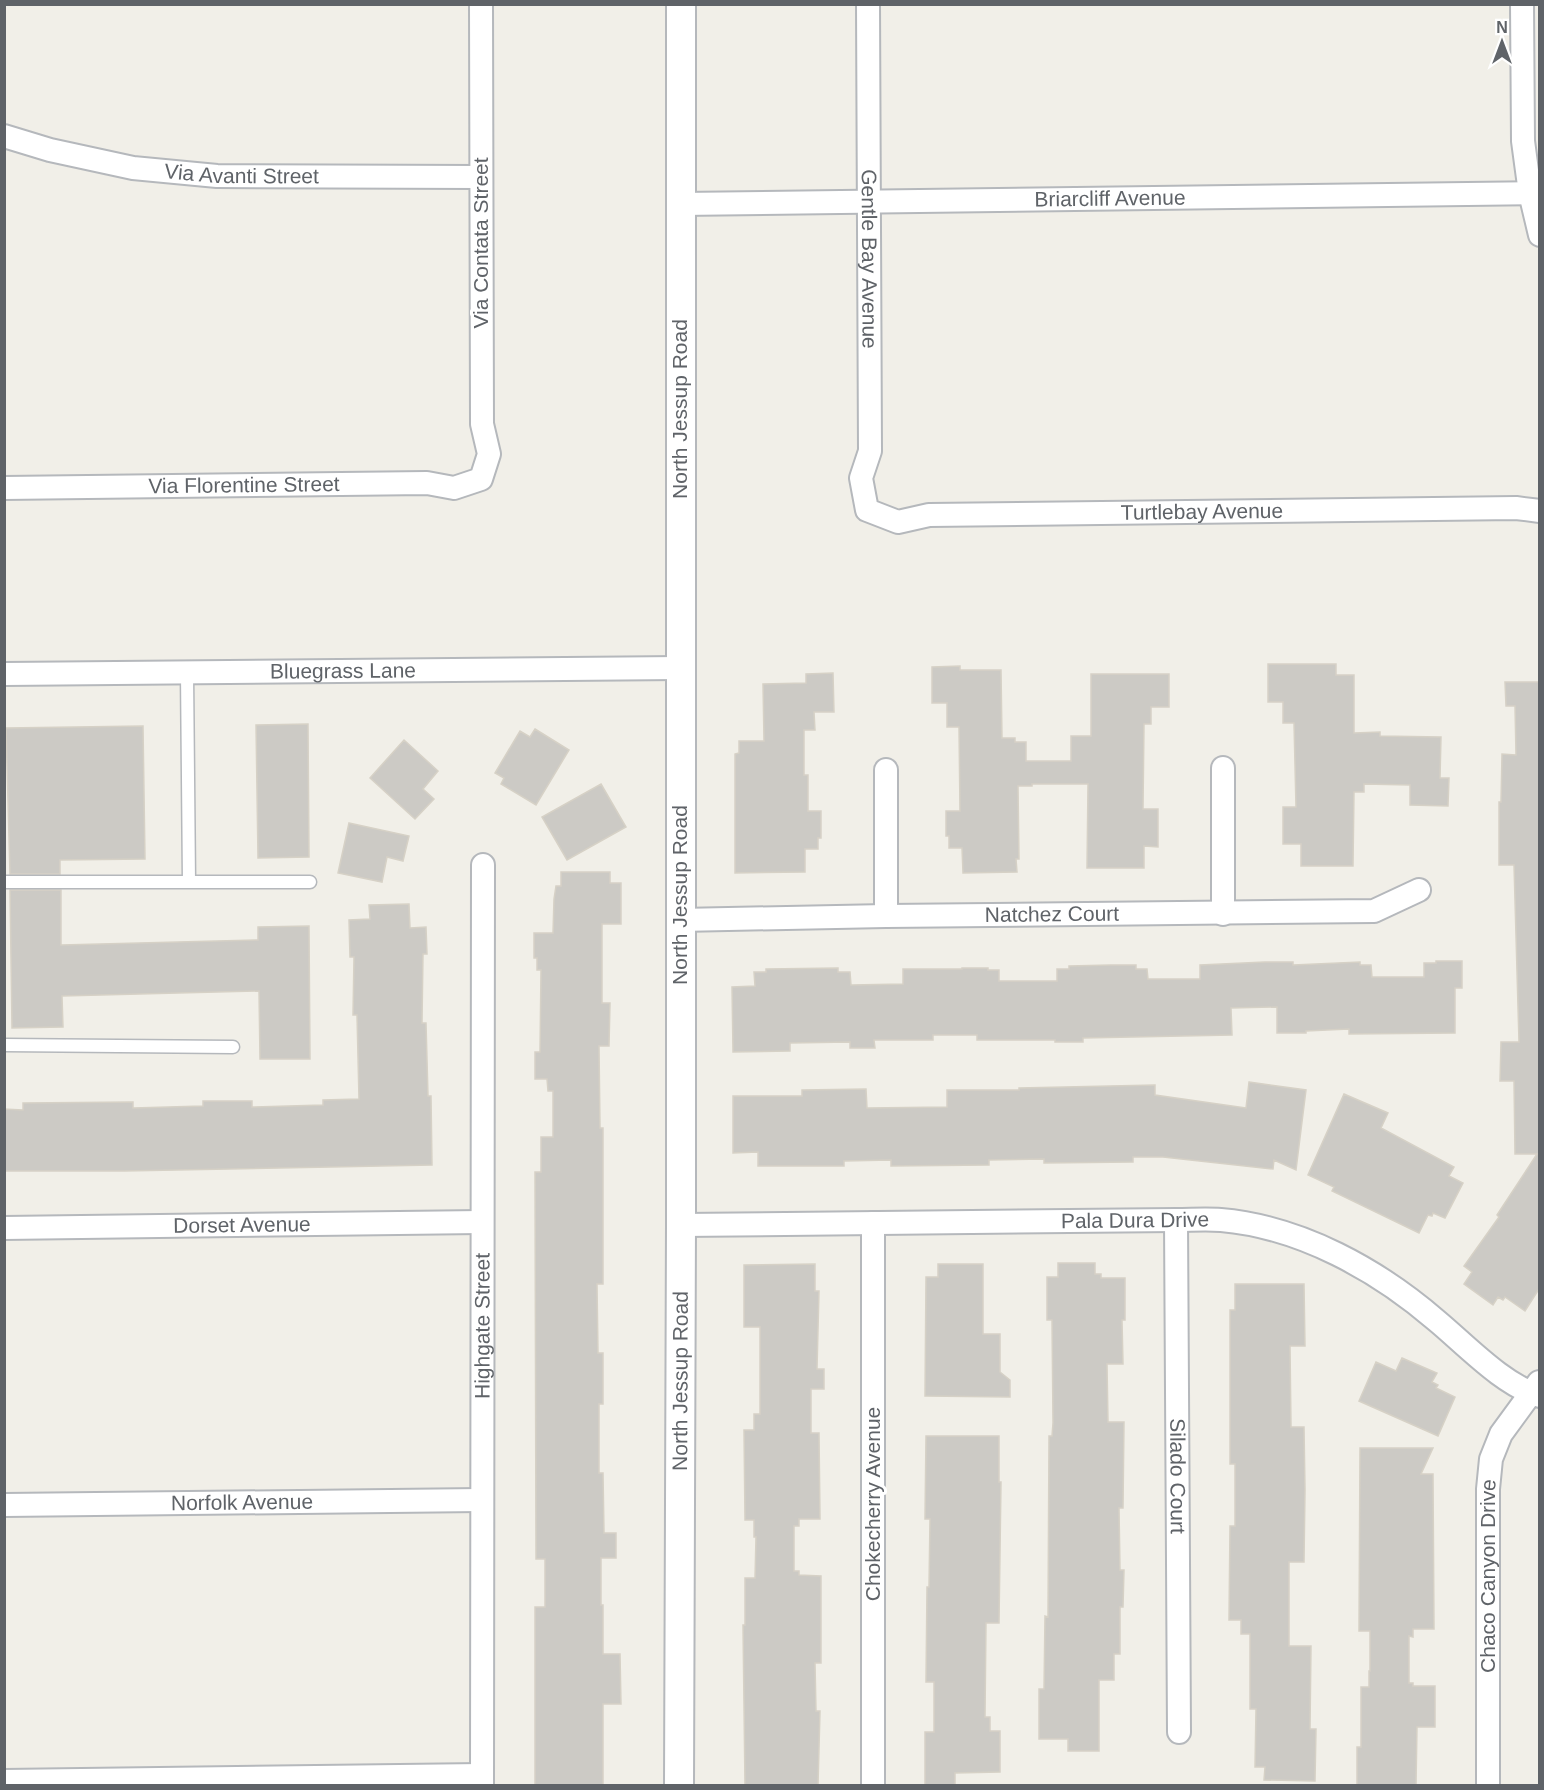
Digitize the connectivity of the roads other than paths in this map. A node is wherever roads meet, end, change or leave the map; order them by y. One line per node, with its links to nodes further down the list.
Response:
1 (481, 4): 6 (street, Via Contata Street)
2 (681, 4): 9 (street, North Jessup Road)
3 (868, 4): 8 (street, Gentle Bay Avenue)
4 (1522, 4): 7 (street)
5 (4, 136): 6 (street, Via Avanti Street)
6 (481, 177): 11 (street, Via Contata Street)
7 (1535, 193): 8 (street, Briarcliff Avenue); 10 (street)
8 (868, 202): 9 (street, Briarcliff Avenue); 13 (street, Gentle Bay Avenue)
9 (680, 204): 15 (street, North Jessup Road)
10 (1539, 235)
11 (482, 479): 12 (street, Via Florentine Street)
12 (4, 488)
13 (867, 510): 14 (street, Turtlebay Avenue)
14 (1539, 511)
15 (680, 668): 16 (street, Bluegrass Lane); 27 (street, North Jessup Road)
16 (187, 673): 17 (street, Bluegrass Lane); 22 (lane)
17 (4, 674)
18 (1223, 768): 25 (street)
19 (886, 770): 26 (street)
20 (483, 865): 31 (street, Highgate Street)
21 (4, 882): 22 (lane)
22 (189, 882): 23 (lane)
23 (310, 882)
24 (1419, 890): 25 (street, Natchez Court)
25 (1223, 914): 26 (street, Natchez Court)
26 (886, 916): 27 (street, Natchez Court)
27 (680, 920): 33 (street, North Jessup Road)
28 (4, 1045): 29 (lane)
29 (233, 1047)
30 (1176, 1220): 32 (street, Pala Dura Drive); 35 (street, Pala Dura Drive); 38 (street, Silado Court)
31 (481, 1222): 34 (street, Dorset Avenue); 36 (street, Highgate Street)
32 (873, 1223): 33 (street, Pala Dura Drive); 42 (street, Chokecherry Avenue)
33 (681, 1225): 41 (street, North Jessup Road)
34 (4, 1228)
35 (1536, 1390): 43 (street, Chaco Canyon Drive)
36 (481, 1500): 37 (street, Norfolk Avenue); 39 (street, Highgate Street)
37 (4, 1505)
38 (1179, 1732)
39 (482, 1780): 40 (street)
40 (4, 1781)
41 (679, 1785)
42 (873, 1785)
43 (1488, 1785)

